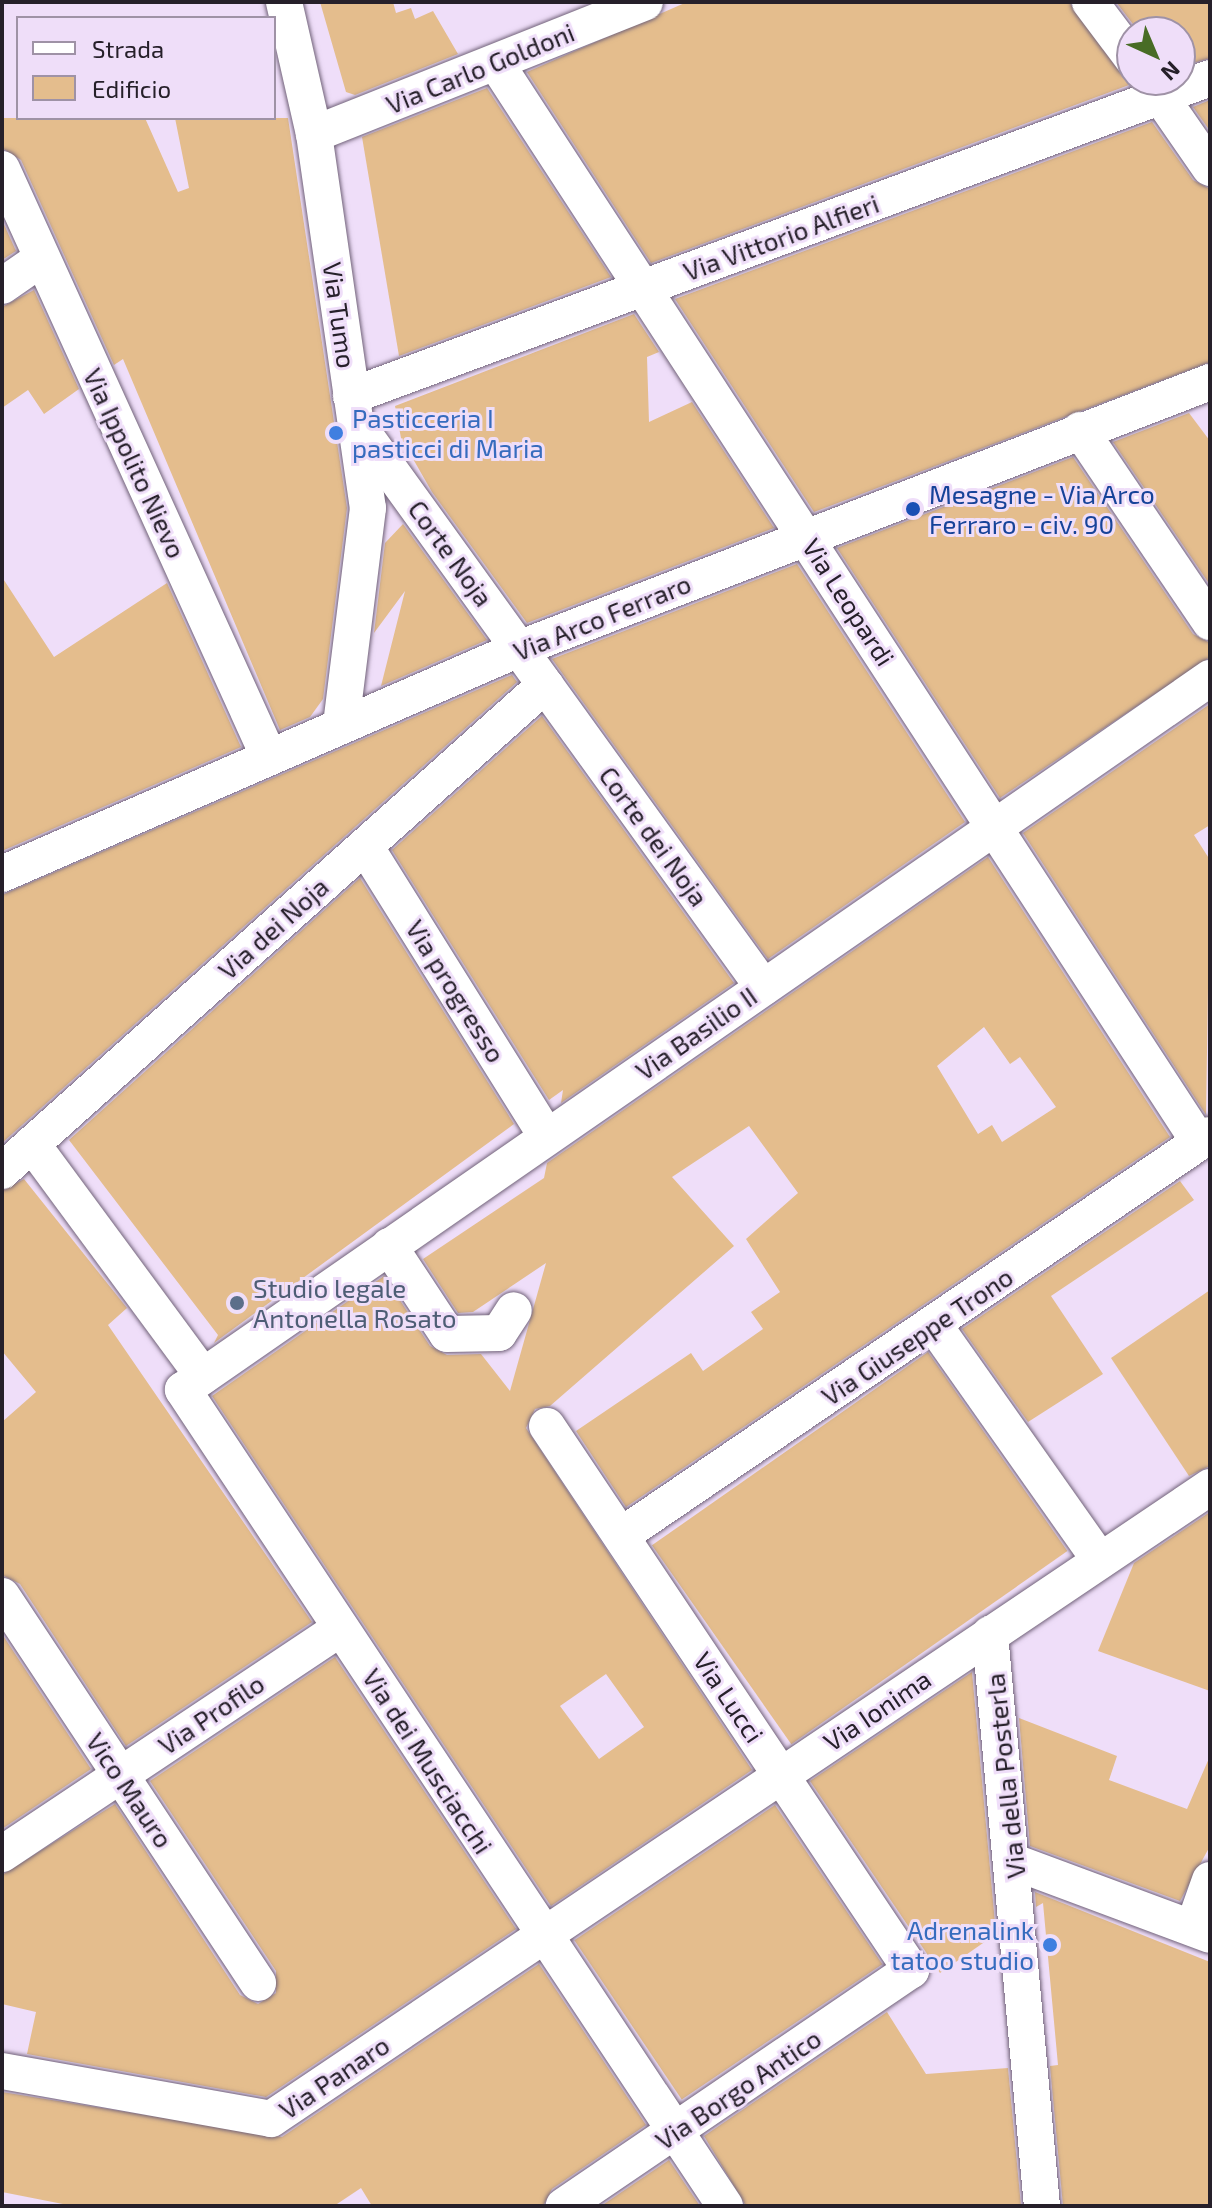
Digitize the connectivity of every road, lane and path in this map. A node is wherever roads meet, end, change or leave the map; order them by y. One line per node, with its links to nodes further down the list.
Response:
1 (284, 2): 8 (street, Via Tumo)
2 (1090, 2): 4 (street)
3 (632, 5): 5 (street, Via Carlo Goldoni)
4 (1116, 37)
5 (496, 63): 8 (street, Via Carlo Goldoni); 13 (street, Via Leopardi)
6 (1135, 96): 13 (street, Via Vittorio Alfieri)
7 (1160, 96): 9 (street)
8 (314, 134): 15 (street, Via Tumo)
9 (1210, 168)
10 (2, 169): 11 (street, Via Ippolito Nievo)
11 (41, 259): 12 (street); 23 (street, Via Ippolito Nievo)
12 (2, 286)
13 (640, 289): 15 (street, Via Vittorio Alfieri); 17 (street, Via Leopardi)
14 (1210, 382): 16 (street, Via Arco Ferraro)
15 (353, 409): 19 (street, Corte Noja); 22 (street, Via Tumo)
16 (1080, 430): 17 (street, Via Arco Ferraro); 18 (street)
17 (806, 536): 19 (street, Via Arco Ferraro); 24 (street, Via Leopardi)
18 (1210, 622)
19 (521, 648): 21 (street, Corte Noja); 22 (street, Via Arco Ferraro)
20 (1210, 678): 24 (street, Via Basilio II)
21 (545, 685): 25 (street, Via dei Noja); 27 (street, Corte dei Noja)
22 (341, 726): 23 (street, Via Arco Ferraro)
23 (269, 757): 26 (street, Via Arco Ferraro)
24 (995, 825): 27 (street, Via Basilio II); 29 (street, Via Leopardi)
25 (365, 846): 28 (street, Via progresso); 30 (street, Via dei Noja)
26 (2, 874)
27 (763, 987): 28 (street, Via Basilio II)
28 (546, 1136): 32 (street, Via Basilio II)
29 (1205, 1138): 34 (street, Via Giuseppe Trono)
30 (32, 1144): 31 (street, Via dei Noja); 35 (street, Via dei Musciacchi)
31 (2, 1171)
32 (389, 1246): 33 (street); 35 (street, Via Basilio II)
33 (514, 1310)
34 (934, 1325): 38 (street, Via Giuseppe Trono); 39 (street)
35 (193, 1383): 41 (street, Via dei Musciacchi)
36 (547, 1426): 38 (street, Via Lucci)
37 (1210, 1487): 39 (street, Via Ionima)
38 (622, 1535): 44 (street, Via Lucci)
39 (1100, 1560): 42 (street, Via Ionima)
40 (2, 1596): 43 (street, Vico Mauro)
41 (341, 1628): 43 (street, Via Profilo); 49 (street, Via dei Musciacchi)
42 (990, 1634): 44 (street, Via Ionima); 46 (street, Via della Posterla)
43 (120, 1775): 45 (street, Via Profilo); 51 (street, Vico Mauro)
44 (781, 1775): 49 (street, Via Ionima); 50 (street, Via Lucci)
45 (2, 1854)
46 (1014, 1862): 48 (street); 56 (street, Via della Posterla)
47 (1210, 1880): 48 (street)
48 (1201, 1931)
49 (544, 1936): 52 (street, Via Panaro); 53 (street, Via dei Musciacchi)
50 (911, 1970): 53 (street, Via Borgo Antico)
51 (258, 1983)
52 (2, 2071)
53 (676, 2130): 54 (street, Via Borgo Antico); 55 (street, Via dei Musciacchi)
54 (564, 2206)
55 (725, 2206)
56 (1042, 2206)

